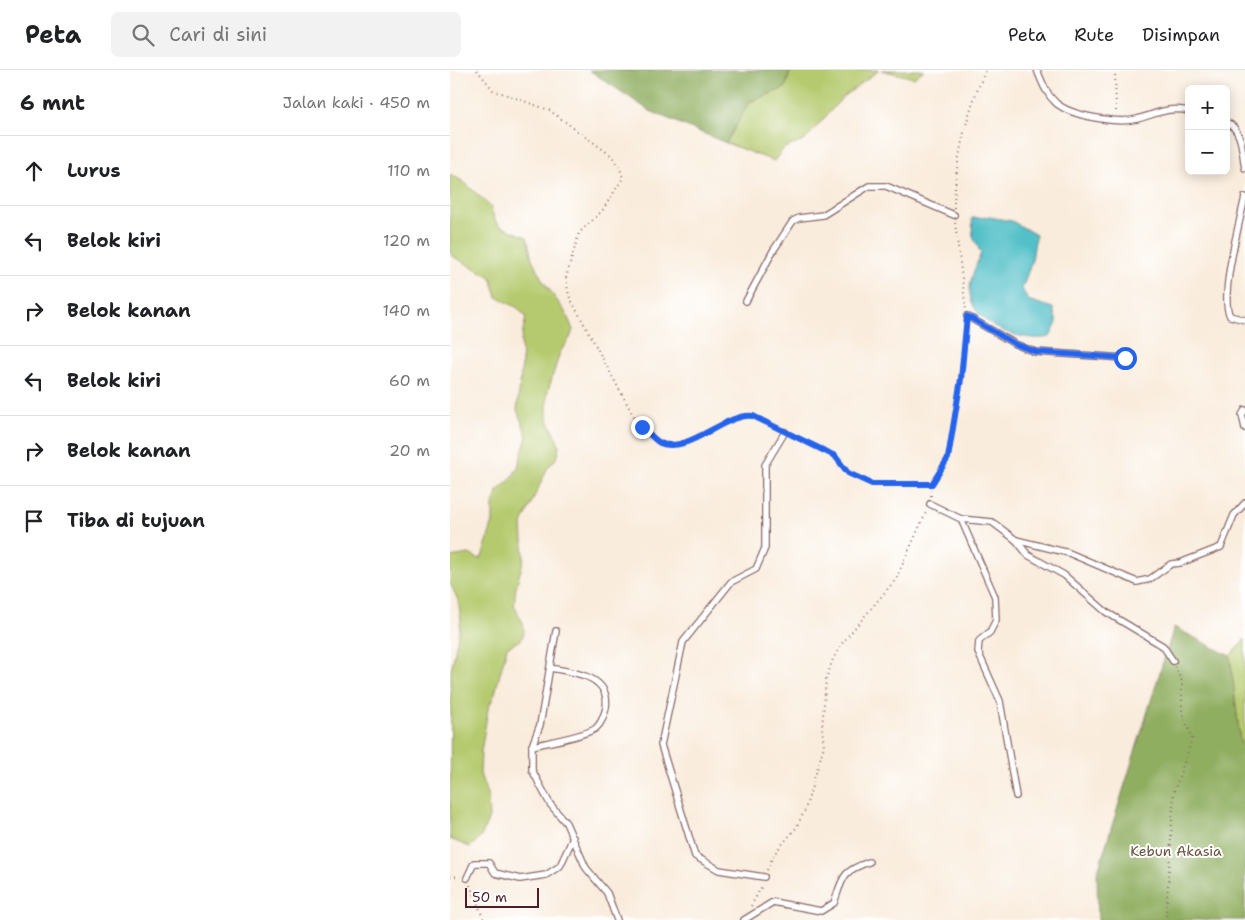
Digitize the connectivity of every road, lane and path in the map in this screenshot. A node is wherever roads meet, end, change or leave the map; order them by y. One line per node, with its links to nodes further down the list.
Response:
1 (477, 70): 17 (path)
2 (986, 70): 10 (path)
3 (1037, 70): 6 (lane)
4 (1116, 70): 6 (path)
5 (1185, 110): 6 (lane)
6 (1116, 120)
7 (1230, 124): 8 (lane)
8 (1245, 168)
9 (1245, 197): 13 (lane)
10 (954, 215): 11 (lane); 12 (path)
11 (746, 301)
12 (967, 316): 14 (lane); 18 (path)
13 (1245, 320)
14 (1125, 358)
15 (1245, 410): 16 (lane)
16 (1245, 428)
17 (785, 432): 18 (path); 31 (lane)
18 (932, 484): 20 (path)
19 (1245, 502): 22 (lane)
20 (930, 504): 21 (lane); 31 (path)
21 (961, 519): 22 (lane); 27 (lane)
22 (1016, 540): 24 (lane)
23 (556, 631): 25 (lane)
24 (1173, 661): 37 (path)
25 (550, 668): 26 (lane); 26 (lane)
26 (532, 746): 28 (lane)
27 (1016, 796)
28 (573, 838): 32 (lane); 35 (lane)
29 (869, 862): 36 (lane)
30 (450, 876): 32 (path)
31 (764, 877): 33 (path)
32 (467, 878): 34 (path)
33 (747, 910)
34 (484, 920)
35 (617, 920)
36 (744, 920)
37 (1169, 920)

